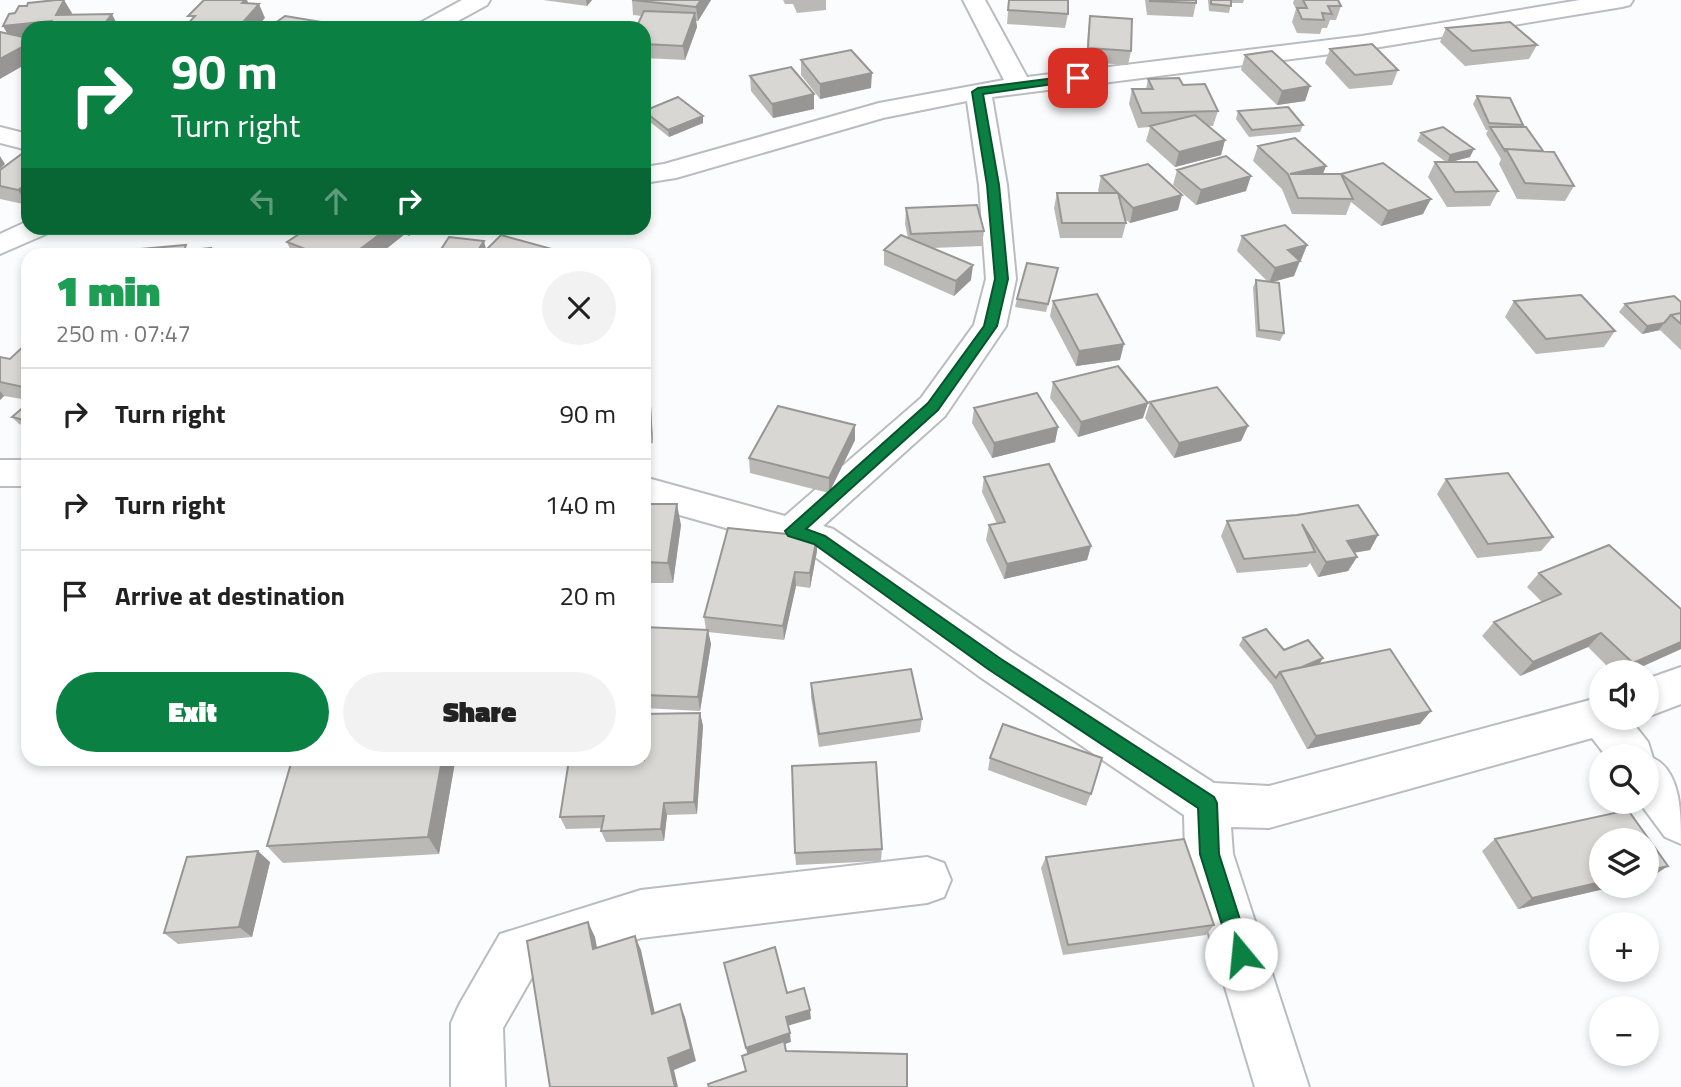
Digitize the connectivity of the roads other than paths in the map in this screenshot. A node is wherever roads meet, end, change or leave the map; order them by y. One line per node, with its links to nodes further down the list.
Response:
1 (479, 0): 4 (street)
2 (974, 0): 5 (street)
3 (1622, 0): 5 (street)
4 (441, 21)
5 (1019, 86): 6 (street)
6 (978, 92): 9 (street); 15 (street)
7 (0, 135): 8 (street)
8 (21, 140)
9 (651, 174)
10 (21, 235): 11 (street)
11 (0, 245)
12 (0, 473): 13 (street)
13 (21, 473)
14 (651, 493): 15 (street)
15 (793, 531): 22 (street)
16 (1681, 685): 17 (street)
17 (1659, 693)
18 (1589, 721): 22 (street)
19 (1612, 730): 20 (street)
20 (1623, 744)
21 (1659, 792): 23 (street)
22 (1207, 803): 26 (street)
23 (1681, 822)
24 (927, 880): 25 (street)
25 (478, 1087)
26 (1282, 1087)

